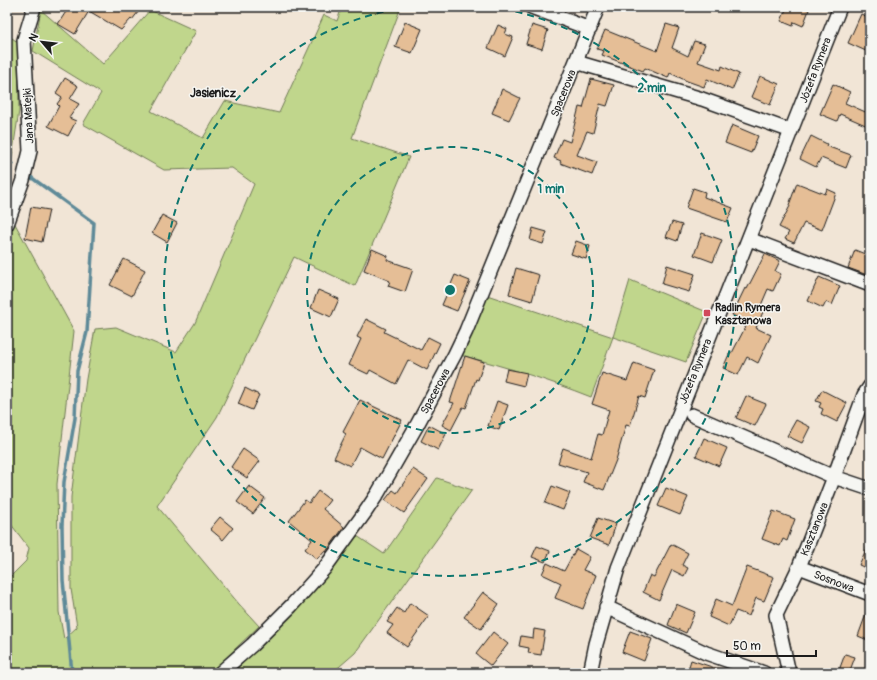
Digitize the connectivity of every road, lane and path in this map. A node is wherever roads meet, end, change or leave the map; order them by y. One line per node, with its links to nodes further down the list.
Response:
1 (34, 7): 8 (street, Jana Matejki)
2 (531, 7): 5 (street)
3 (598, 7): 5 (street, Spacerowa)
4 (840, 7): 7 (street, Józefa Rymera)
5 (590, 29): 6 (street, Spacerowa)
6 (576, 62): 7 (street, Spacerowa); 18 (street, Spacerowa)
7 (791, 131): 9 (street, Józefa Rymera)
8 (7, 224)
9 (749, 238): 10 (street); 17 (street, Józefa Rymera)
10 (870, 285)
11 (870, 386): 13 (street, Kasztanowa)
12 (692, 415): 13 (street)
13 (834, 477): 14 (street); 15 (street, Kasztanowa)
14 (870, 489)
15 (799, 567): 16 (street, Sosnowa); 21 (street, Kasztanowa)
16 (870, 594)
17 (606, 607): 19 (street, Józefa Rymera); 20 (street)
18 (220, 673)
19 (590, 673)
20 (764, 673)
21 (789, 673)

